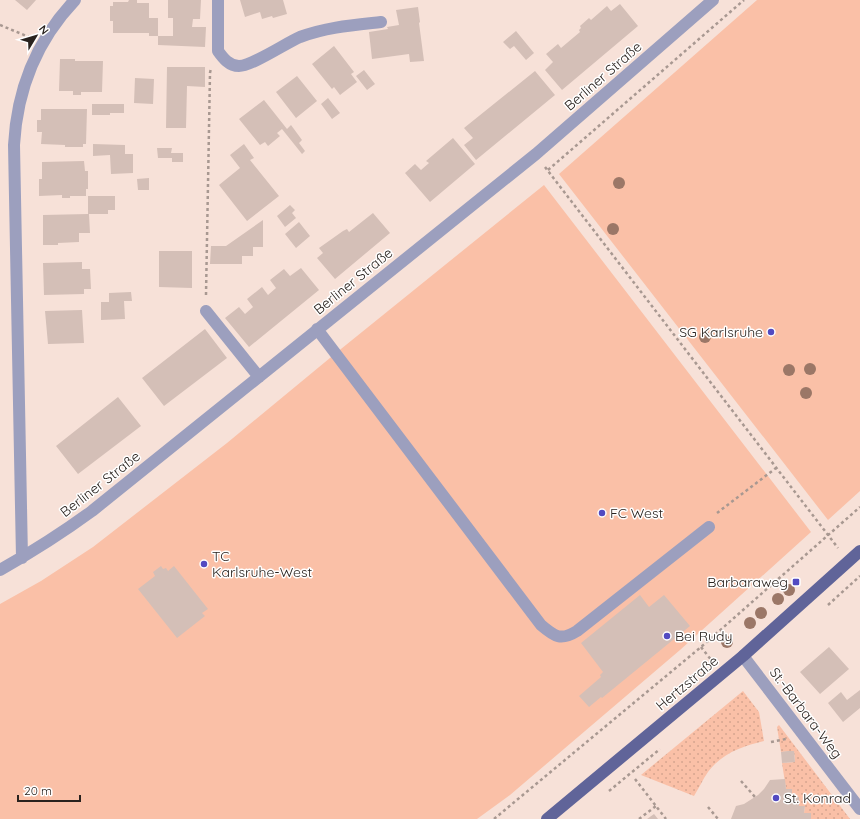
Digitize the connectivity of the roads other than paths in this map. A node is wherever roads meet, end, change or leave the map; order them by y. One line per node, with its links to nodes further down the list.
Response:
1 (75, 0): 10 (street)
2 (218, 0): 4 (street)
3 (713, 0): 6 (street, Berliner Straße)
4 (381, 22)
5 (206, 311): 7 (street)
6 (317, 329): 7 (street, Berliner Straße); 8 (street)
7 (259, 377): 10 (street, Berliner Straße)
8 (709, 527)
9 (860, 550): 12 (main road, Hertzstraße)
10 (22, 558): 11 (street, Berliner Straße)
11 (0, 570)
12 (742, 656): 13 (street, St.-Barbara-Weg); 14 (main road, Hertzstraße)
13 (860, 809)
14 (547, 819)

